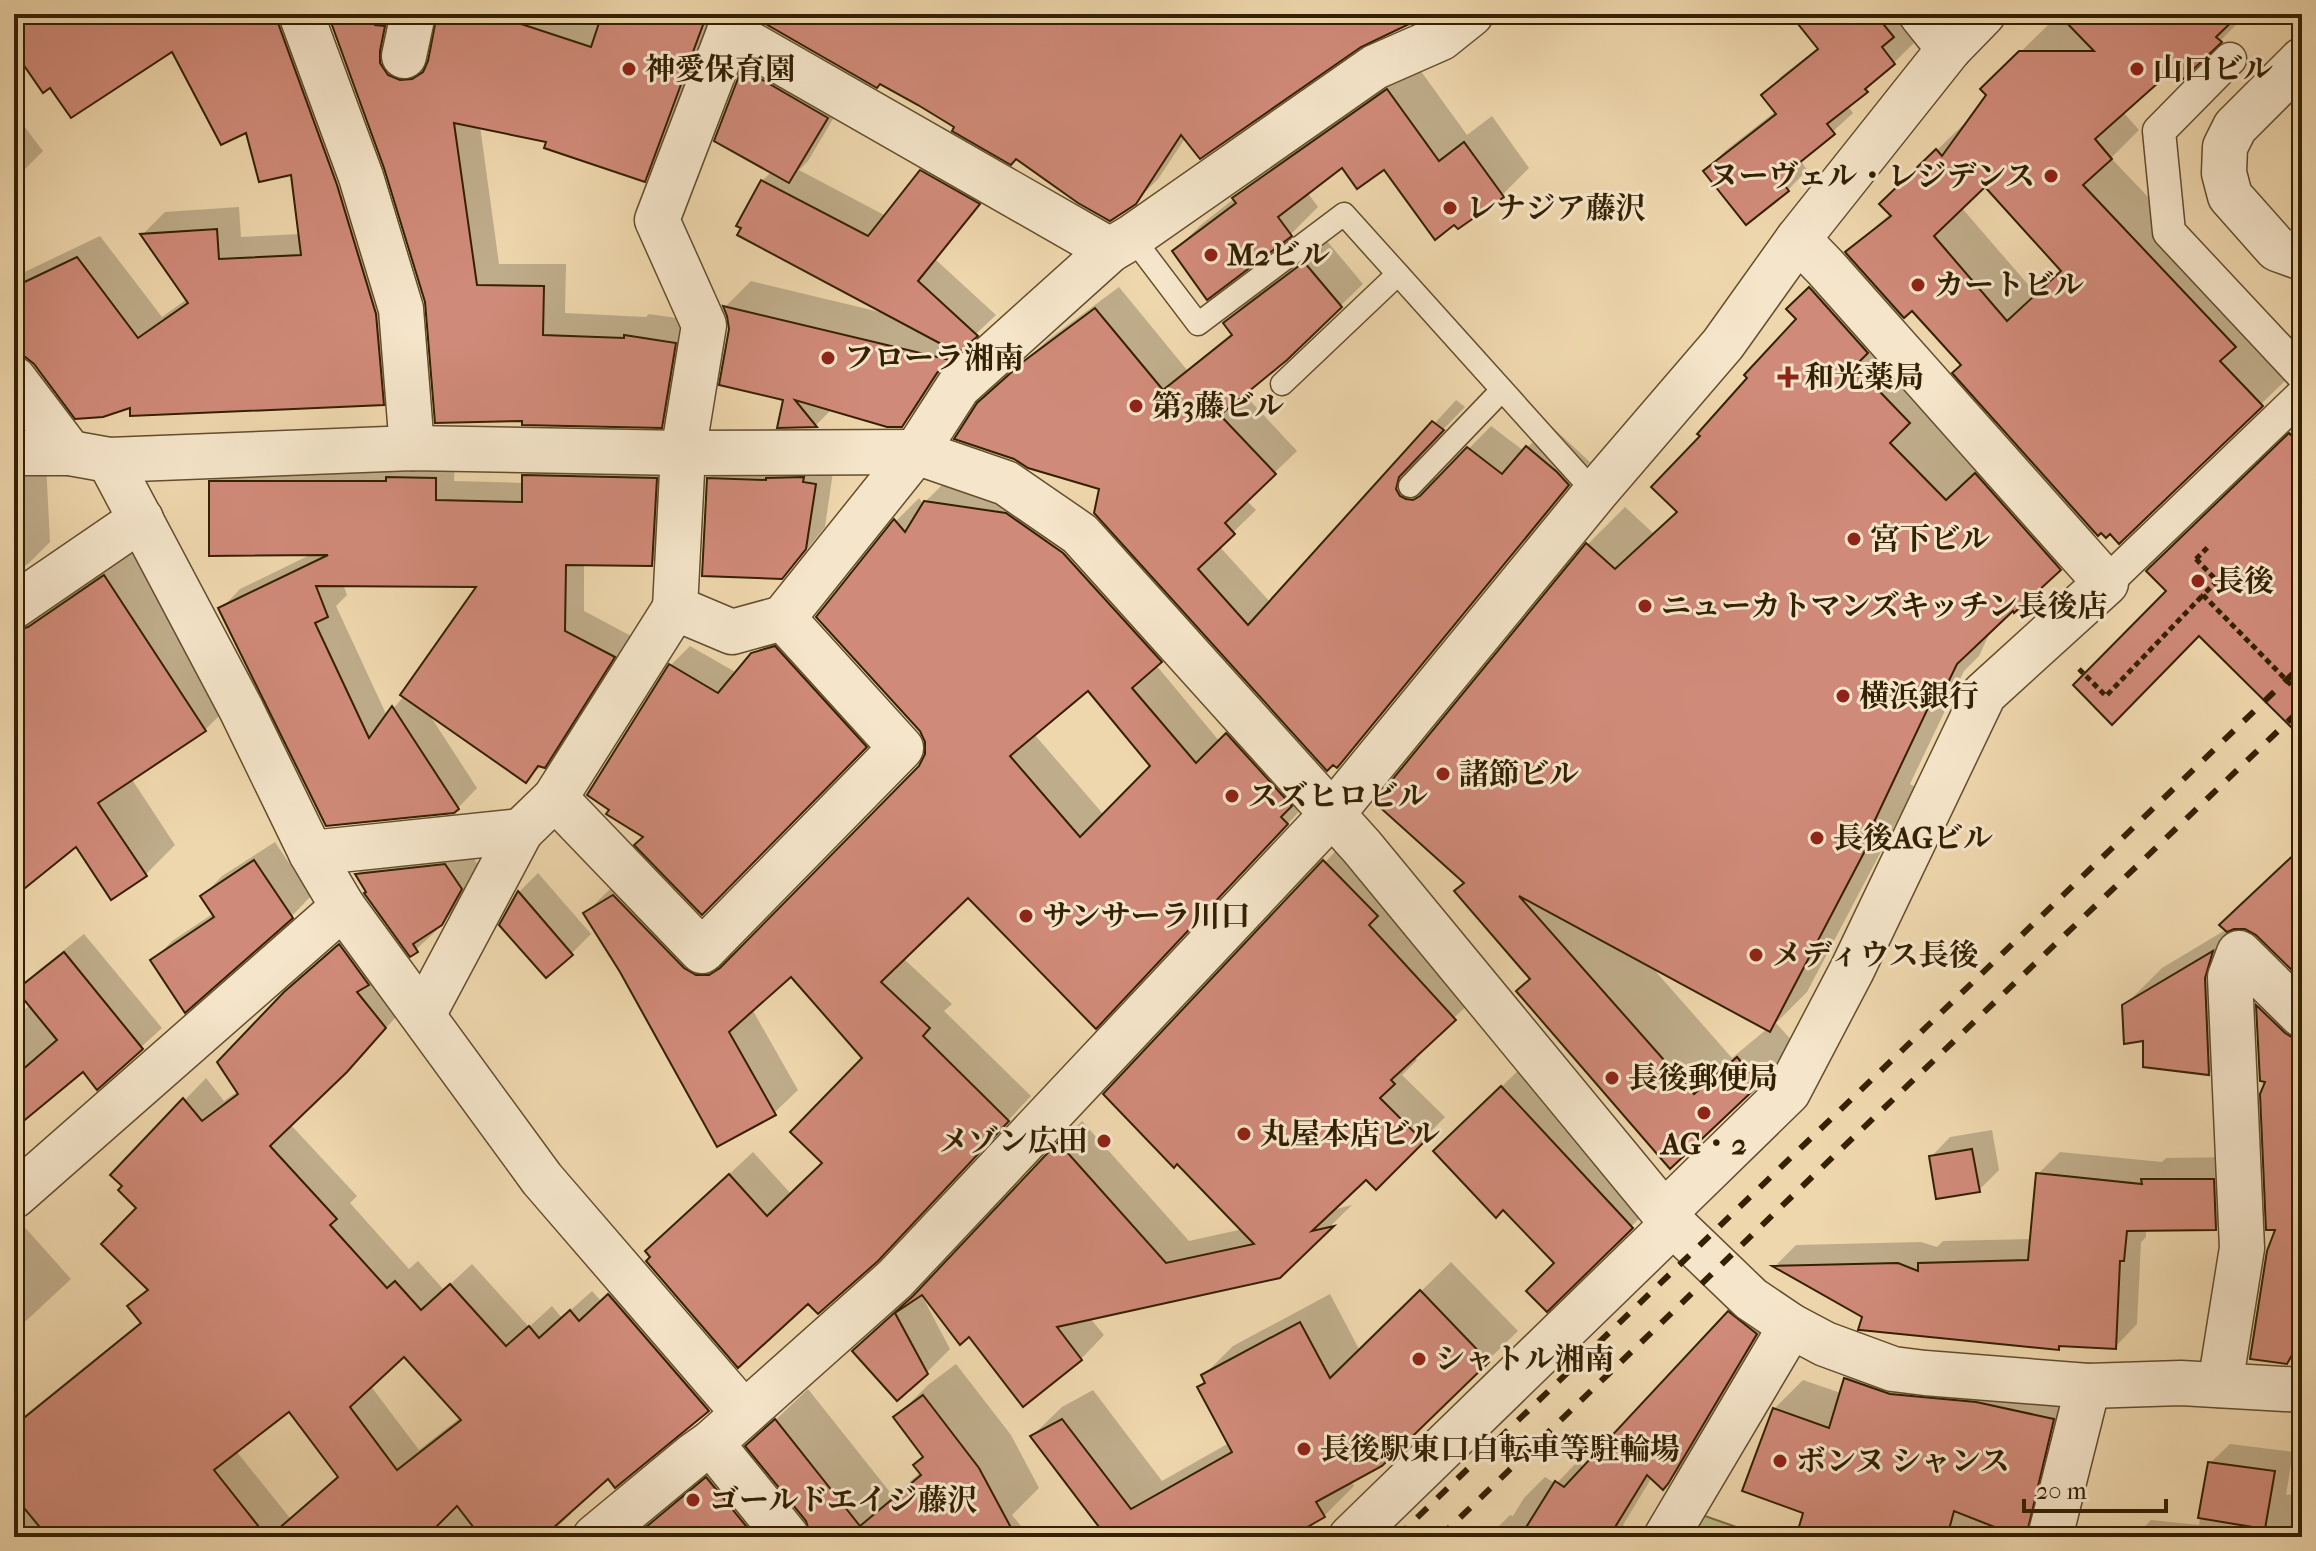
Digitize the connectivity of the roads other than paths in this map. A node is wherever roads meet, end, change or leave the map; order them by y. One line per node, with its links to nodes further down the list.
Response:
1 (301, 14): 20 (street)
2 (413, 14): 8 (street)
3 (1471, 14): 12 (street)
4 (1921, 14): 7 (street)
5 (1983, 14): 7 (street)
6 (731, 23): 12 (street); 23 (street)
7 (1949, 49): 11 (street)
8 (404, 56)
9 (2230, 59): 15 (street)
10 (2302, 60): 13 (street)
11 (1798, 239): 26 (street); 28 (street)
12 (1121, 244): 14 (lane); 21 (street)
13 (2302, 258)
14 (1398, 274): 17 (lane); 18 (lane)
15 (2302, 374)
16 (14, 379): 24 (street)
17 (1282, 384)
18 (1502, 390): 25 (lane); 26 (lane)
19 (2302, 395): 28 (street)
20 (412, 448): 23 (street); 24 (street)
21 (916, 452): 23 (street); 31 (street); 33 (street)
22 (14, 453): 24 (street)
23 (683, 453): 30 (street)
24 (89, 456): 27 (street)
25 (1410, 486)
26 (1595, 493): 33 (street)
27 (141, 519): 29 (street); 35 (street)
28 (2106, 583): 40 (street)
29 (14, 606)
30 (675, 608): 31 (street); 32 (street)
31 (783, 618): 32 (street)
32 (555, 798): 34 (street)
33 (1332, 814): 40 (street); 45 (street)
34 (521, 831): 35 (street); 37 (street)
35 (311, 853): 36 (street)
36 (343, 907): 37 (street); 39 (street)
37 (423, 1015): 45 (street)
38 (2302, 1015): 42 (street)
39 (14, 1196)
40 (1669, 1219): 41 (street); 49 (street)
41 (1791, 1326): 43 (street); 50 (street)
42 (2220, 1385): 43 (street); 44 (street)
43 (2088, 1386): 51 (street)
44 (2302, 1390)
45 (744, 1413): 46 (street)
46 (711, 1443): 47 (street); 48 (street)
47 (595, 1537)
48 (787, 1537)
49 (1351, 1537)
50 (1666, 1537)
51 (2050, 1537)

